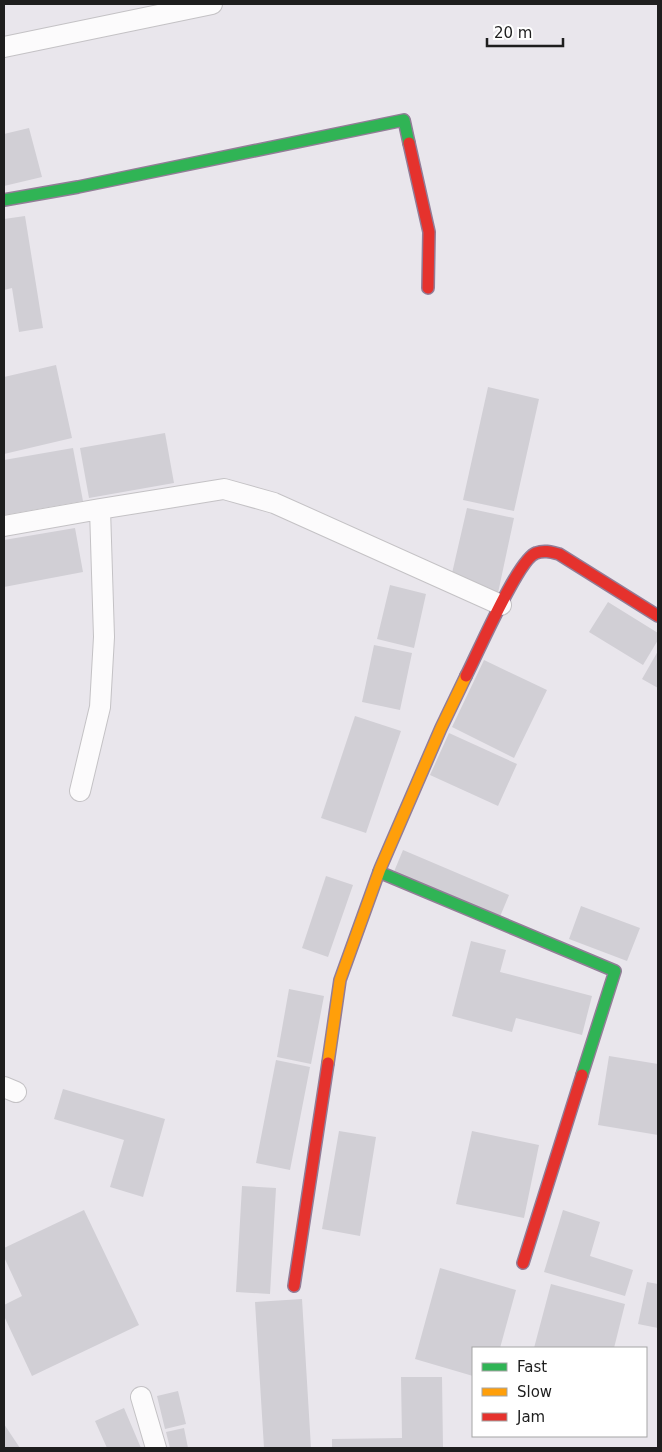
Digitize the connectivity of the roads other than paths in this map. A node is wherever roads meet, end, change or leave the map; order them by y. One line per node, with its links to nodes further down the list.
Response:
1 (212, 4): 2 (street)
2 (4, 46)
3 (4, 200): 4 (street)
4 (428, 288)
5 (100, 509): 6 (street); 7 (street); 9 (street)
6 (4, 526)
7 (501, 605): 8 (street); 10 (street)
8 (658, 616)
9 (80, 791)
10 (379, 872): 11 (street); 12 (street)
11 (523, 1263)
12 (294, 1286)
13 (141, 1397): 14 (street)
14 (156, 1448)

